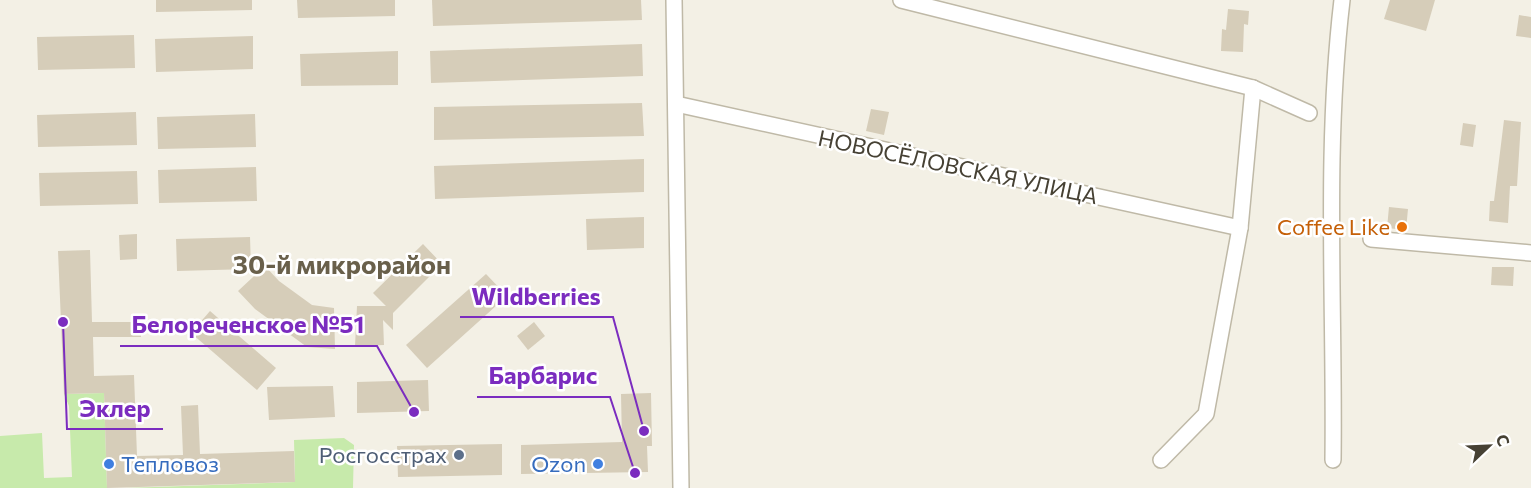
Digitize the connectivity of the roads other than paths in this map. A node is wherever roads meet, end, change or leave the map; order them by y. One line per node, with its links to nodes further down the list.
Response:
1 (674, 0): 5 (street)
2 (901, 0): 4 (street)
3 (1342, 0): 11 (street)
4 (1253, 88): 6 (street); 7 (street)
5 (676, 104): 7 (street, НОВОСЁЛОВСКАЯ УЛИЦА); 12 (street)
6 (1310, 113)
7 (1240, 228): 10 (street)
8 (1371, 239): 9 (street)
9 (1531, 253)
10 (1161, 460)
11 (1333, 460)
12 (681, 488)

